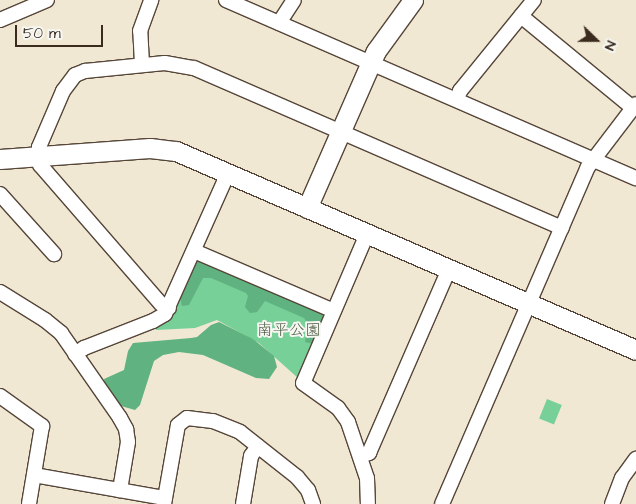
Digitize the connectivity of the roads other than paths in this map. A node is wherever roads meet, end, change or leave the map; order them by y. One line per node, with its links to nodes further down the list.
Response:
1 (47, 0): 8 (street)
2 (151, 0): 11 (street)
3 (226, 0): 9 (street)
4 (294, 0): 9 (street)
5 (413, 0): 10 (street)
6 (534, 0): 7 (street)
7 (521, 16): 12 (street); 13 (street)
8 (0, 20)
9 (279, 23): 10 (street)
10 (371, 62): 12 (street); 14 (street)
11 (142, 64): 14 (street); 15 (street)
12 (457, 99): 17 (street)
13 (635, 106): 17 (street)
14 (340, 132): 21 (street); 22 (street)
15 (40, 156): 16 (street); 18 (street); 29 (street)
16 (0, 159)
17 (593, 159): 19 (street); 22 (street)
18 (228, 173): 21 (street); 24 (street)
19 (636, 178)
20 (0, 194): 25 (street)
21 (307, 208): 23 (street)
22 (562, 228): 28 (street)
23 (367, 234): 26 (street); 30 (street)
24 (194, 251): 29 (street); 30 (street)
25 (54, 254)
26 (449, 269): 28 (street); 35 (street)
27 (0, 292): 32 (street)
28 (529, 304): 31 (street); 44 (street)
29 (169, 308): 32 (street)
30 (334, 311): 35 (street)
31 (636, 350)
32 (75, 354): 38 (street)
33 (0, 396): 37 (street)
34 (258, 446): 39 (street); 41 (street); 42 (street)
35 (361, 456): 43 (street)
36 (636, 459): 45 (street)
37 (34, 475): 38 (street); 40 (street)
38 (120, 490): 39 (street)
39 (165, 501)
40 (29, 504)
41 (243, 504)
42 (313, 504)
43 (368, 504)
44 (442, 504)
45 (612, 504)

